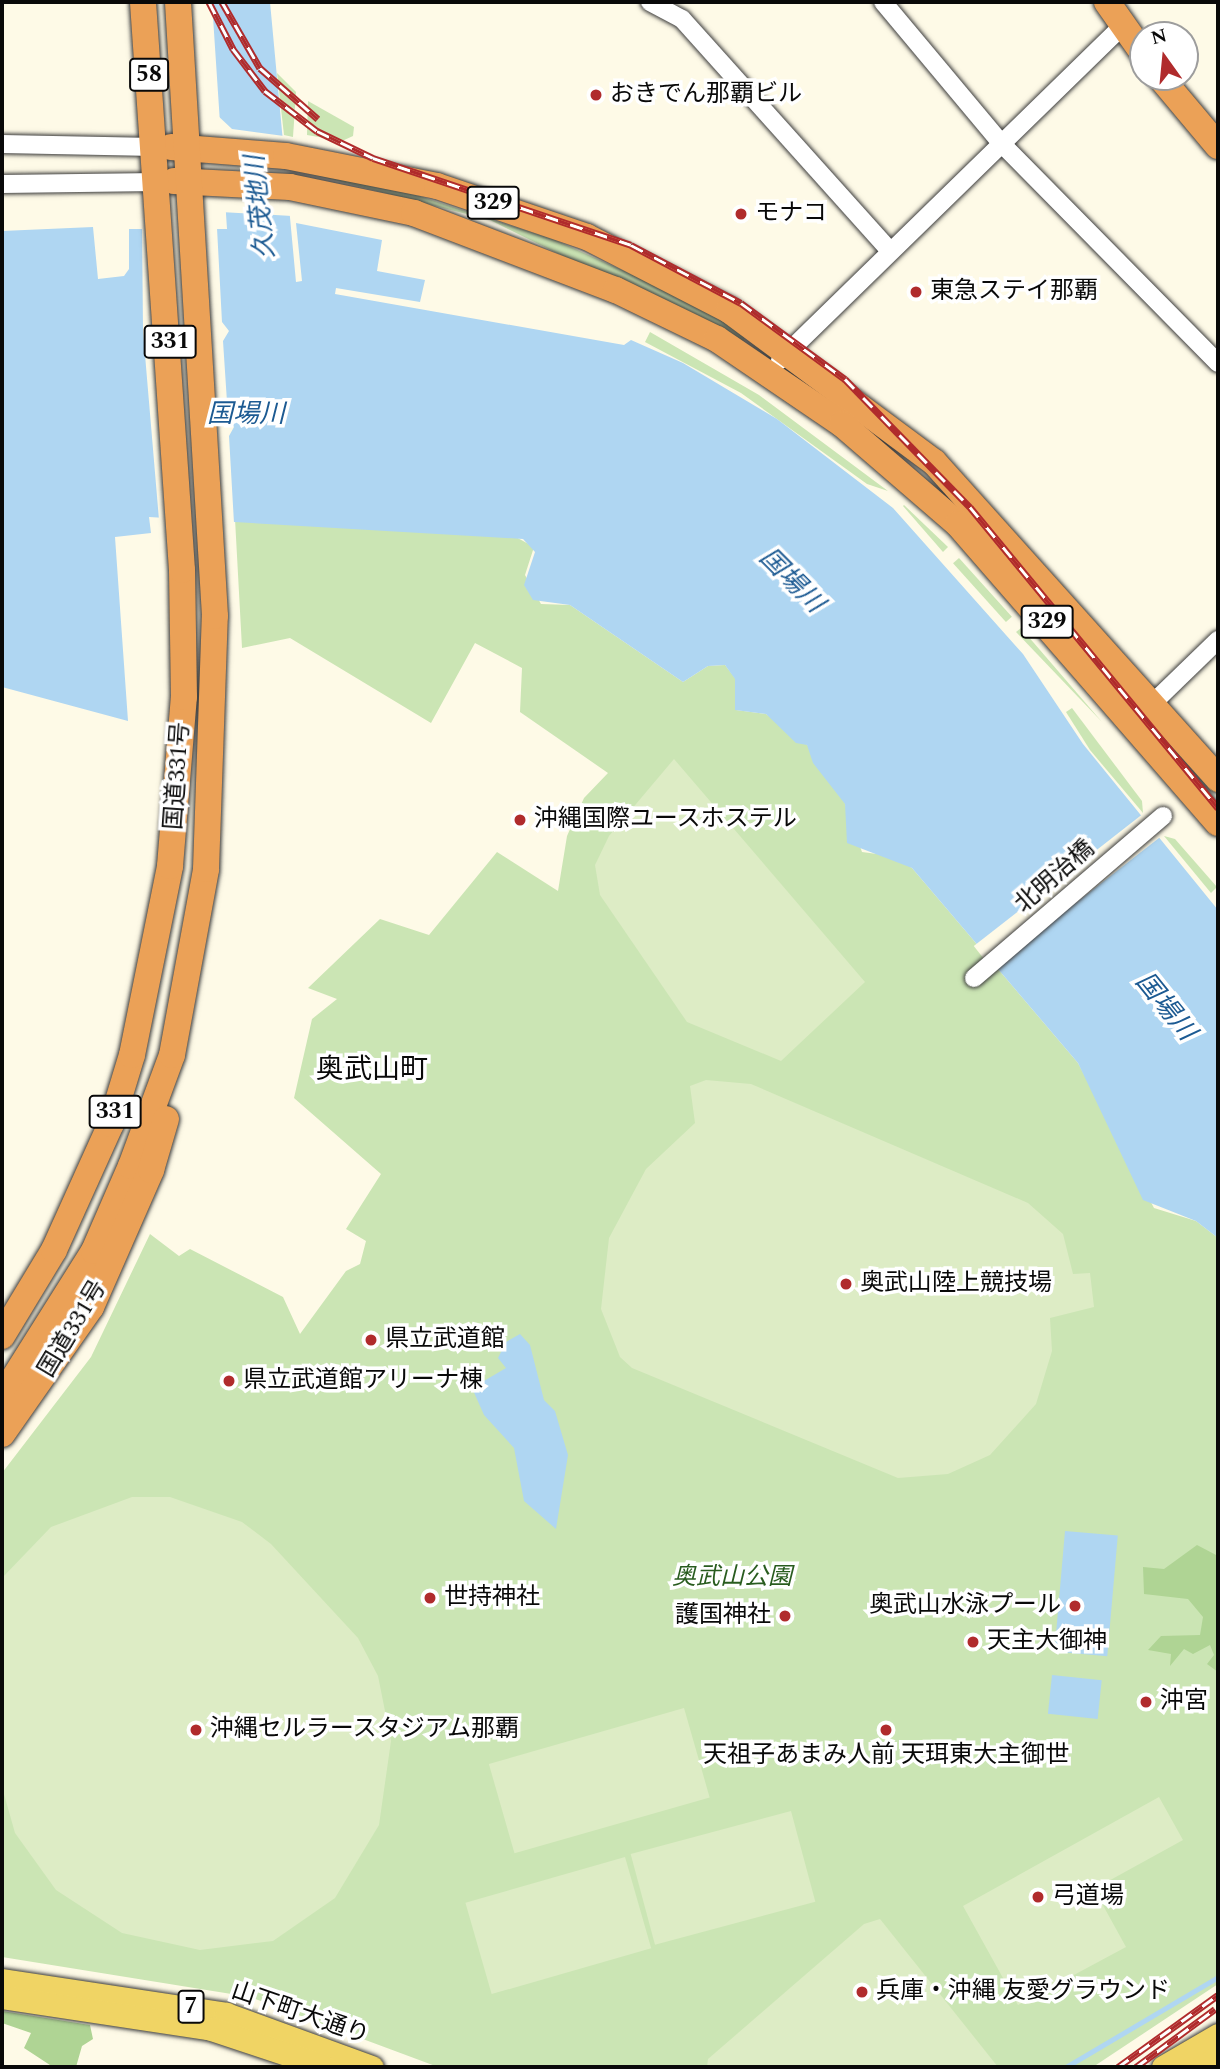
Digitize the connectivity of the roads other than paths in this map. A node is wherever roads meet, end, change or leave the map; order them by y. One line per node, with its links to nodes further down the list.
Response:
1 (143, 2): 12 (highway, 58)
2 (178, 2): 13 (highway, 58)
3 (650, 2): 17 (street)
4 (883, 2): 9 (street)
5 (1107, 2): 6 (highway)
6 (1123, 24): 7 (highway); 9 (street)
7 (1129, 33)
8 (1172, 91): 11 (highway)
9 (1001, 143): 17 (street); 19 (street)
10 (2, 144): 12 (street)
11 (1218, 146)
12 (155, 147): 13 (highway, 329); 15 (highway, 58)
13 (188, 147): 14 (highway, 58); 18 (highway, 329)
14 (191, 181): 15 (highway, 329); 20 (highway, 329); 28 (highway, 国道331号 / 331)
15 (158, 182): 16 (street); 29 (highway, 国道331号 / 331)
16 (2, 184)
17 (889, 250): 18 (street)
18 (788, 348): 20 (street); 22 (highway, 329)
19 (1218, 363)
20 (771, 374): 23 (highway, 329)
21 (1218, 640): 22 (street)
22 (1153, 703): 23 (highway); 24 (highway, 329)
23 (1131, 723): 26 (highway, 329)
24 (1218, 779)
25 (1159, 819): 27 (street, 北明治橋)
26 (1218, 823)
27 (980, 973)
28 (172, 1055): 30 (highway, 国道331号 / 331); 31 (highway, 国道331号 / 331)
29 (2, 1336)
30 (2, 1397)
31 (2, 1434)
32 (2, 1980): 37 (main road, 山下町大通り / 7)
33 (2, 1997): 36 (main road, 山下町大通り / 7)
34 (1218, 2035): 38 (main road)
35 (1218, 2057): 39 (main road)
36 (325, 2067)
37 (372, 2067)
38 (1163, 2067)
39 (1201, 2067)

